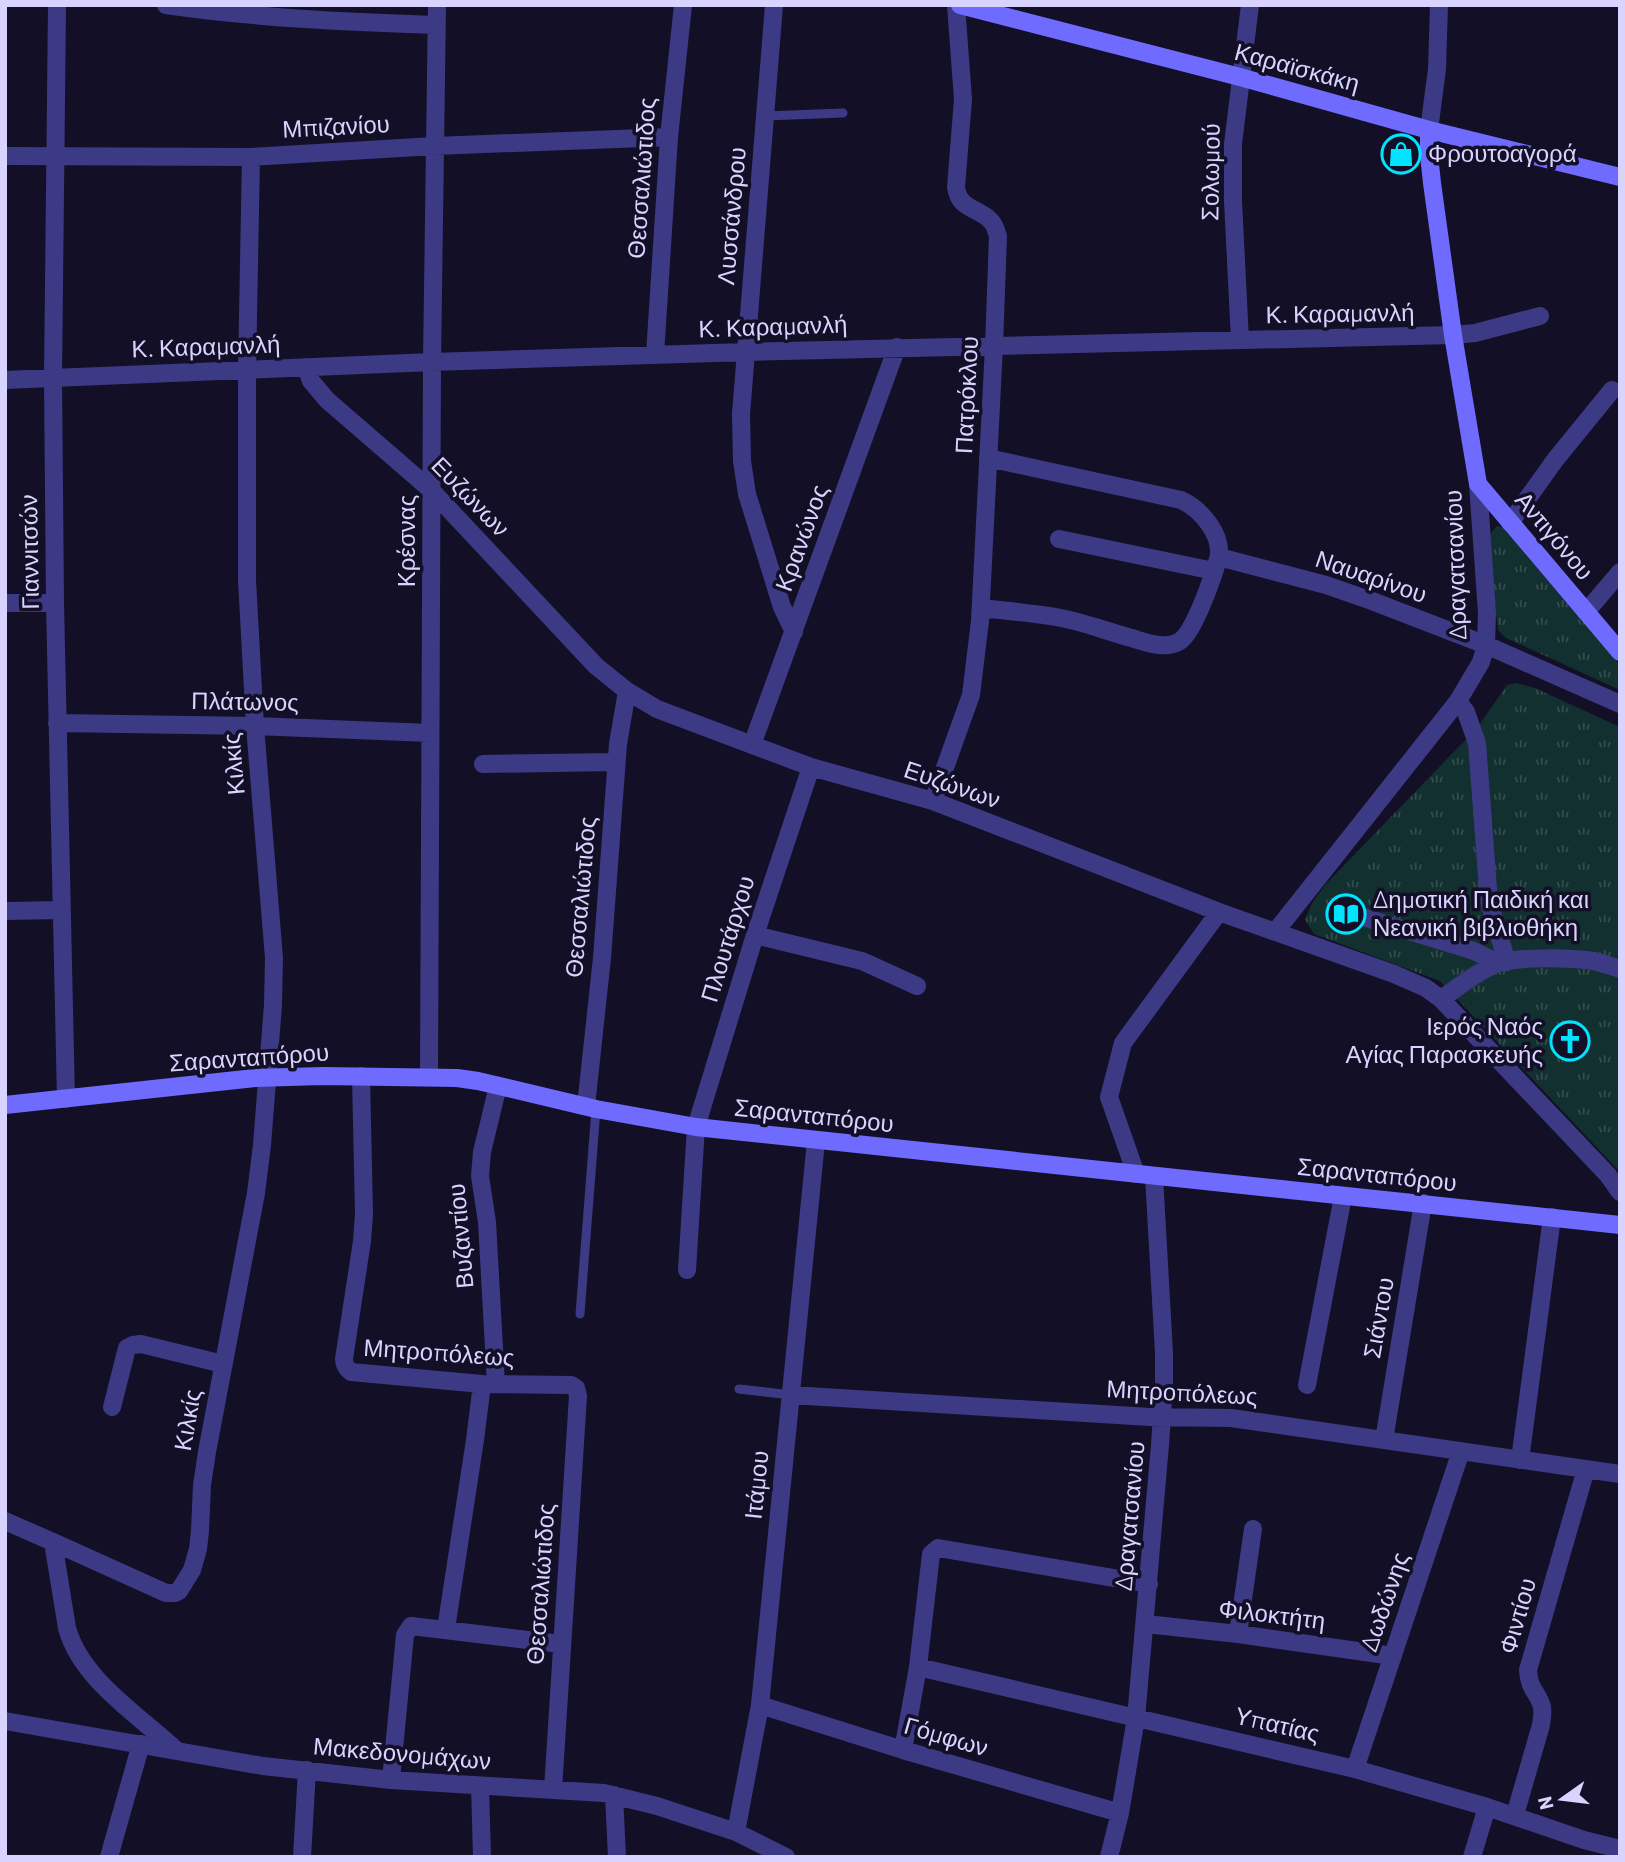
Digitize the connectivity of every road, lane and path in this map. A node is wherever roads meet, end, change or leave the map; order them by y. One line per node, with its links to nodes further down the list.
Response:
1 (57, 5): 17 (street, Γιαννιτσών)
2 (166, 5): 9 (street)
3 (436, 5): 9 (street, Κρέσνας)
4 (683, 5): 14 (street, Θεσσαλιώτιδος)
5 (774, 5): 12 (street, Λυσσάνδρου)
6 (958, 5): 10 (street, Καραϊσκάκη); 23 (street, Πατρόκλου)
7 (1250, 5): 10 (street, Σολωμού)
8 (1439, 5): 13 (street)
9 (436, 25): 15 (street, Κρέσνας)
10 (1240, 77): 13 (street, Καραϊσκάκη); 22 (street, Σολωμού)
11 (843, 113): 12 (lane)
12 (765, 116): 25 (street, Λυσσάνδρου)
13 (1429, 130): 19 (street, Καραϊσκάκη); 21 (street, Δραγατσανίου)
14 (668, 137): 15 (street, Μπιζανίου); 26 (street, Θεσσαλιώτιδος)
15 (434, 146): 18 (street, Μπιζανίου); 27 (street, Κρέσνας)
16 (5, 156): 17 (street, Μπιζανίου)
17 (55, 156): 18 (street, Μπιζανίου); 30 (street, Γιαννιτσών)
18 (251, 156): 29 (street, Κιλκίς)
19 (1620, 177)
20 (1541, 316): 21 (street, Κ. Καραμανλή)
21 (1453, 335): 22 (street, Κ. Καραμανλή); 34 (street, Δραγατσανίου)
22 (1240, 341): 23 (street, Κ. Καραμανλή)
23 (994, 346): 24 (street, Κ. Καραμανλή); 33 (street, Πατρόκλου)
24 (897, 348): 25 (street, Κ. Καραμανλή); 44 (street, Κρανώνος)
25 (746, 352): 26 (street, Κ. Καραμανλή); 44 (street, Λυσσάνδρου)
26 (654, 355): 27 (street, Κ. Καραμανλή)
27 (432, 362): 28 (street, Κ. Καραμανλή); 35 (street, Κρέσνας)
28 (306, 368): 29 (street, Κ. Καραμανλή); 35 (street, Ευζώνων)
29 (247, 370): 30 (street, Κ. Καραμανλή); 51 (street, Κιλκίς)
30 (53, 378): 31 (street, Κ. Καραμανλή); 41 (street, Γιαννιτσών)
31 (5, 380)
32 (1612, 390): 36 (street)
33 (988, 458): 38 (street); 42 (street, Πατρόκλου)
34 (1478, 484): 36 (street, Αντιγόνου); 45 (street, Δραγατσανίου)
35 (431, 490): 47 (street, Ευζώνων); 52 (street, Κρέσνας)
36 (1510, 523): 43 (street, Αντιγόνου)
37 (1059, 539): 38 (street, Ναυαρίνου)
38 (1216, 564): 42 (street); 45 (street, Ναυαρίνου)
39 (1620, 572): 43 (street)
40 (5, 603): 41 (street)
41 (55, 603): 50 (street, Γιαννιτσών)
42 (981, 608): 57 (street, Πατρόκλου)
43 (1586, 612): 46 (street, Αντιγόνου)
44 (794, 632): 53 (street, Κρανώνος)
45 (1486, 645): 48 (street, Δραγατσανίου); 49 (street, Ναυαρίνου)
46 (1620, 652)
47 (628, 691): 53 (street, Ευζώνων); 54 (street, Θεσσαλιώτιδος)
48 (1458, 701): 62 (street, Δραγατσανίου); 64 (street)
49 (1620, 704)
50 (57, 723): 51 (street, Πλάτωνος); 59 (street, Γιαννιτσών)
51 (255, 726): 52 (street, Πλάτωνος); 69 (street, Κιλκίς)
52 (430, 733): 70 (street, Κρέσνας)
53 (752, 745): 56 (street, Ευζώνων)
54 (616, 762): 55 (street); 74 (street, Θεσσαλιώτιδος)
55 (483, 764)
56 (811, 767): 57 (street, Ευζώνων); 63 (street, Πλουτάρχου)
57 (933, 801): 60 (street, Ευζώνων)
58 (5, 911): 59 (street)
59 (61, 911): 72 (street, Γιαννιτσών)
60 (1219, 912): 62 (street, Ευζώνων); 77 (street, Δραγατσανίου)
61 (1363, 917): 64 (street)
62 (1276, 931): 67 (street, Ευζώνων)
63 (754, 935): 66 (street); 75 (street, Πλουτάρχου)
64 (1502, 963): 65 (street); 67 (street)
65 (1620, 969)
66 (917, 986)
67 (1441, 999): 78 (street, Ευζώνων)
68 (361, 1076): 69 (street, Σαρανταπόρου); 70 (street, Σαρανταπόρου); 86 (street, Μητροπόλεως)
69 (267, 1077): 72 (street, Σαρανταπόρου); 85 (street, Κιλκίς)
70 (429, 1077): 71 (street, Σαρανταπόρου)
71 (498, 1086): 74 (street, Σαρανταπόρου); 86 (street, Βυζαντίου)
72 (66, 1099): 73 (street, Σαρανταπόρου)
73 (5, 1105)
74 (591, 1108): 75 (street, Σαρανταπόρου); 84 (lane, Θεσσαλιώτιδος)
75 (696, 1127): 76 (street, Σαρανταπόρου); 83 (street, Πλουτάρχου)
76 (816, 1141): 77 (street, Σαρανταπόρου); 90 (street, Ιτάμου)
77 (1145, 1175): 79 (street, Σαρανταπόρου); 92 (street, Δραγατσανίου)
78 (1620, 1192)
79 (1343, 1196): 80 (street, Σαρανταπόρου); 88 (street)
80 (1423, 1203): 81 (street, Σαρανταπόρου); 93 (street, Σιάντου)
81 (1552, 1217): 82 (street, Σαρανταπόρου); 95 (street)
82 (1620, 1225)
83 (687, 1270)
84 (580, 1314)
85 (223, 1364): 91 (street, Κιλκίς); 100 (street, Κιλκίς)
86 (489, 1384): 87 (street, Μητροπόλεως); 103 (street, Βυζαντίου)
87 (571, 1385): 105 (street, Θεσσαλιώτιδος)
88 (1307, 1385)
89 (739, 1389): 90 (lane, Μητροπόλεως)
90 (791, 1395): 92 (street, Μητροπόλεως); 108 (street, Ιτάμου)
91 (112, 1407)
92 (1162, 1417): 93 (street, Μητροπόλεως); 101 (street, Δραγατσανίου)
93 (1384, 1440): 94 (street, Μητροπόλεως)
94 (1461, 1451): 95 (street, Μητροπόλεως); 106 (street, Δωδώνης)
95 (1520, 1460): 96 (street, Μητροπόλεως)
96 (1586, 1469): 97 (street, Μητροπόλεως); 122 (street, Φιντίου)
97 (1620, 1474)
98 (5, 1521): 100 (street)
99 (1253, 1529): 104 (street)
100 (53, 1542): 112 (street)
101 (1149, 1584): 102 (street, Δραγατσανίου); 107 (street)
102 (1146, 1624): 104 (street, Φιλοκτήτη); 109 (street, Δραγατσανίου)
103 (446, 1629): 105 (street); 116 (street)
104 (1237, 1634): 106 (street, Φιλοκτήτη)
105 (561, 1644): 118 (street, Θεσσαλιώτιδος)
106 (1393, 1656): 114 (street, Δωδώνης)
107 (918, 1667): 109 (street, Υπατίας); 113 (street)
108 (760, 1705): 113 (street, Γόμφων); 123 (street, Ιτάμου)
109 (1136, 1718): 114 (street, Υπατίας); 121 (street, Δραγατσανίου)
110 (5, 1721): 111 (street, Μακεδονομάχων)
111 (141, 1744): 112 (street, Μακεδονομάχων); 125 (street)
112 (176, 1751): 115 (street, Μακεδονομάχων)
113 (902, 1751): 121 (street, Γόμφων)
114 (1355, 1769): 120 (street, Υπατίας)
115 (307, 1770): 116 (street, Μακεδονομάχων); 126 (street)
116 (391, 1780): 117 (street, Μακεδονομάχων)
117 (480, 1786): 118 (street, Μακεδονομάχων); 127 (street)
118 (553, 1790): 119 (street, Μακεδονομάχων)
119 (614, 1795): 123 (street, Μακεδονομάχων); 128 (street)
120 (1486, 1807): 122 (street, Υπατίας); 131 (street)
121 (1120, 1813): 130 (street, Δραγατσανίου)
122 (1515, 1815): 124 (street, Υπατίας)
123 (736, 1832): 129 (street, Μακεδονομάχων)
124 (1620, 1849)
125 (109, 1857)
126 (302, 1857)
127 (482, 1857)
128 (617, 1857)
129 (786, 1857)
130 (1109, 1857)
131 (1472, 1857)

